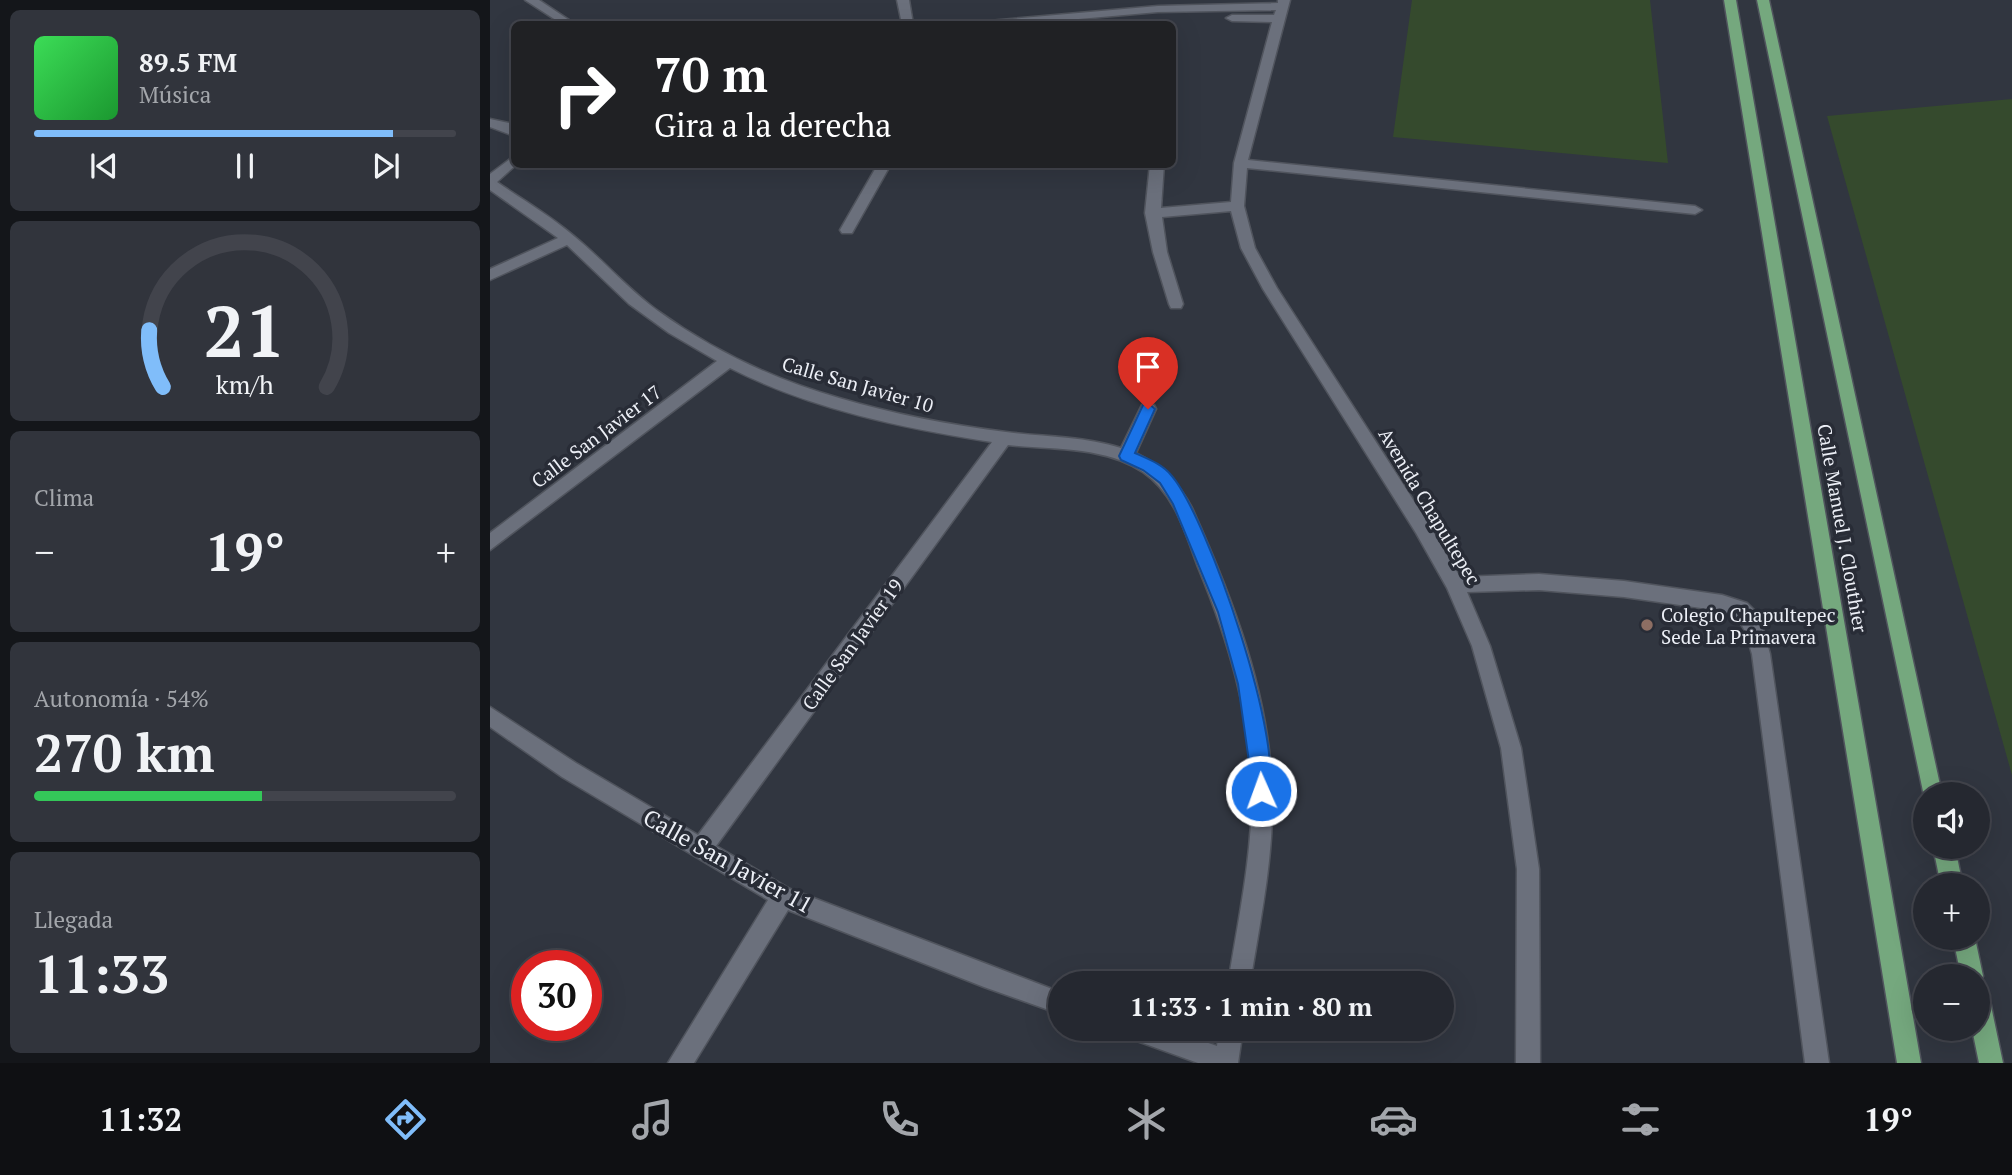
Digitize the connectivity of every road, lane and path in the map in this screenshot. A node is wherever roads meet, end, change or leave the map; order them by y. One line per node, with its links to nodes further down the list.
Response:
1 (531, 0): 7 (street)
2 (1730, 0): 43 (main road, Calle Manuel J. Clouthier)
3 (1763, 0): 31 (main road, Calle Manuel J. Clouthier)
4 (908, 3): 8 (street)
5 (1158, 8): 6 (street); 9 (street)
6 (1282, 8): 13 (street, Avenida Chapultepec)
7 (564, 21)
8 (908, 21)
9 (1026, 21)
10 (490, 123): 11 (street)
11 (511, 128)
12 (511, 163): 16 (street)
13 (1241, 163): 17 (street, Avenida Chapultepec); 18 (street)
14 (883, 168): 20 (street)
15 (1157, 168): 19 (street)
16 (490, 182): 21 (street, Calle San Javier 10)
17 (1237, 206): 19 (street); 29 (street, Avenida Chapultepec)
18 (1695, 211)
19 (1152, 213): 23 (street)
20 (847, 230)
21 (568, 239): 22 (street); 24 (street, Calle San Javier 10)
22 (490, 275)
23 (1176, 304)
24 (728, 361): 26 (street, Calle San Javier 10); 28 (street, Calle San Javier 17)
25 (1148, 409): 27 (street)
26 (1004, 438): 27 (street, Calle San Javier 10); 32 (street, Calle San Javier 19)
27 (1126, 456): 34 (street, Calle San Javier 10)
28 (490, 543)
29 (1455, 585): 41 (street, Avenida Chapultepec); 42 (street)
30 (490, 716): 32 (street, Calle San Javier 11)
31 (1929, 782)
32 (700, 850): 33 (street, Calle San Javier 11)
33 (783, 897): 35 (street, Calle San Javier 11); 40 (street)
34 (1241, 971)
35 (1048, 999)
36 (1167, 1041): 39 (street)
37 (1229, 1041): 39 (street)
38 (1986, 1041): 44 (main road)
39 (1226, 1062)
40 (680, 1063)
41 (1528, 1063)
42 (1816, 1063)
43 (1909, 1063)
44 (1991, 1063)

